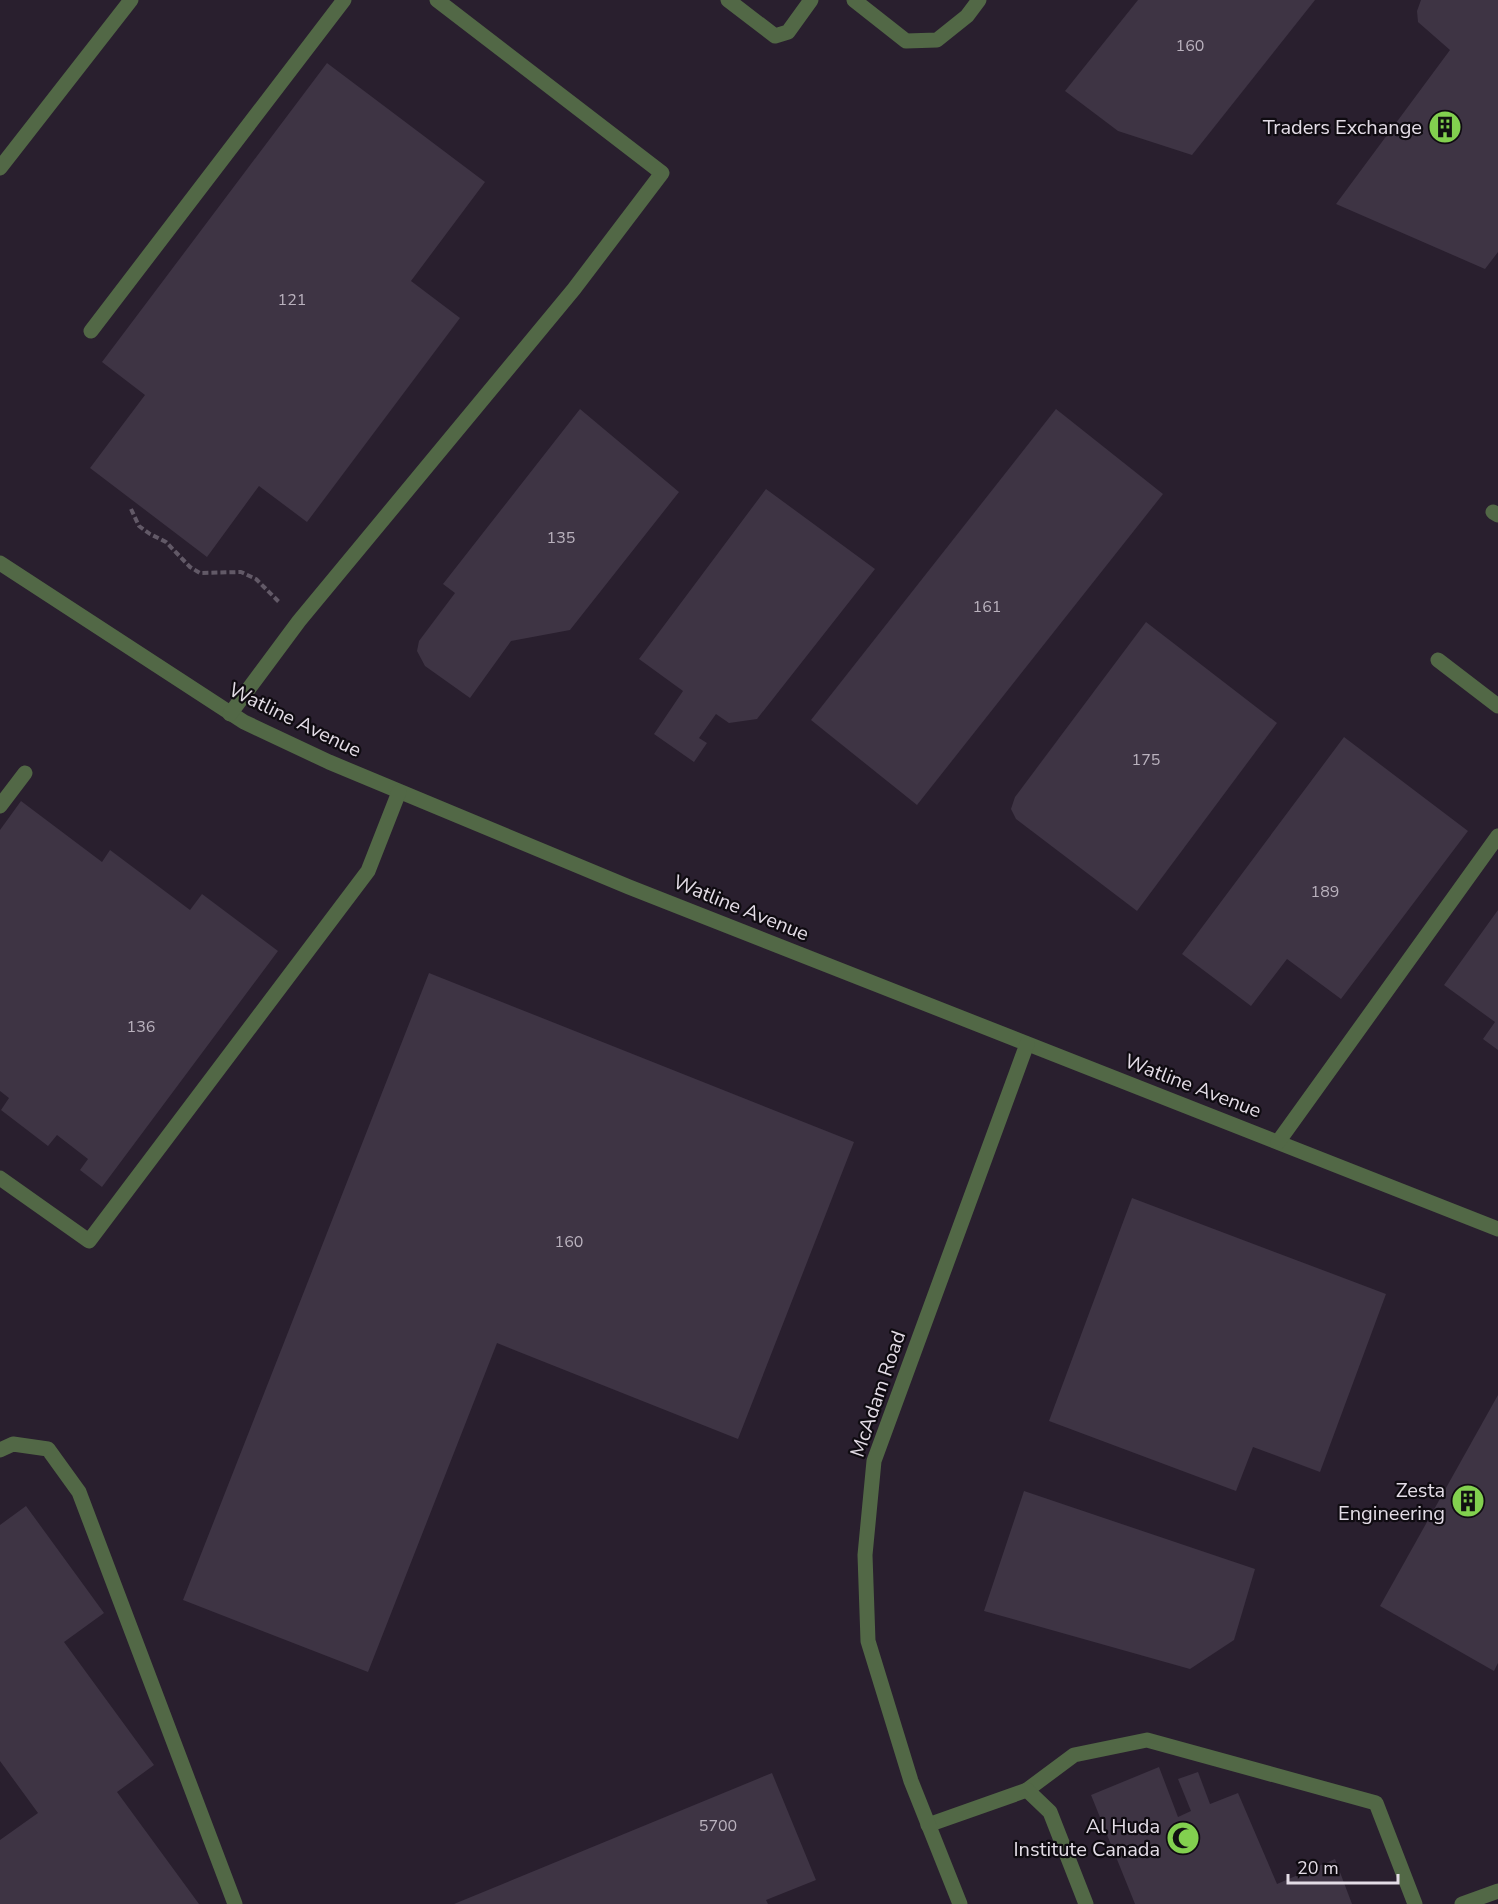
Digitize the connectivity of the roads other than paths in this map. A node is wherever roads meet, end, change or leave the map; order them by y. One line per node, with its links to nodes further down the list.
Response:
1 (131, 0): 8 (street)
2 (344, 0): 9 (street)
3 (437, 0): 13 (street)
4 (728, 0): 5 (street)
5 (811, 0)
6 (854, 0): 7 (street)
7 (979, 0)
8 (0, 168)
9 (91, 331)
10 (0, 563): 13 (street, Watline Avenue)
11 (1438, 660): 12 (street)
12 (1498, 706)
13 (230, 714): 15 (street, Watline Avenue)
14 (25, 773): 16 (street)
15 (399, 792): 18 (street, Watline Avenue); 20 (street)
16 (0, 806)
17 (1498, 836): 19 (street)
18 (1027, 1044): 19 (street, Watline Avenue); 24 (street, McAdam Road)
19 (1278, 1142): 21 (street, Watline Avenue)
20 (0, 1178)
21 (1498, 1229)
22 (0, 1450): 26 (street)
23 (1027, 1790): 24 (street); 28 (street); 29 (street)
24 (928, 1825): 27 (street, McAdam Road)
25 (1498, 1891): 30 (street)
26 (235, 1904)
27 (960, 1904)
28 (1086, 1904)
29 (1416, 1904)
30 (1462, 1904)

